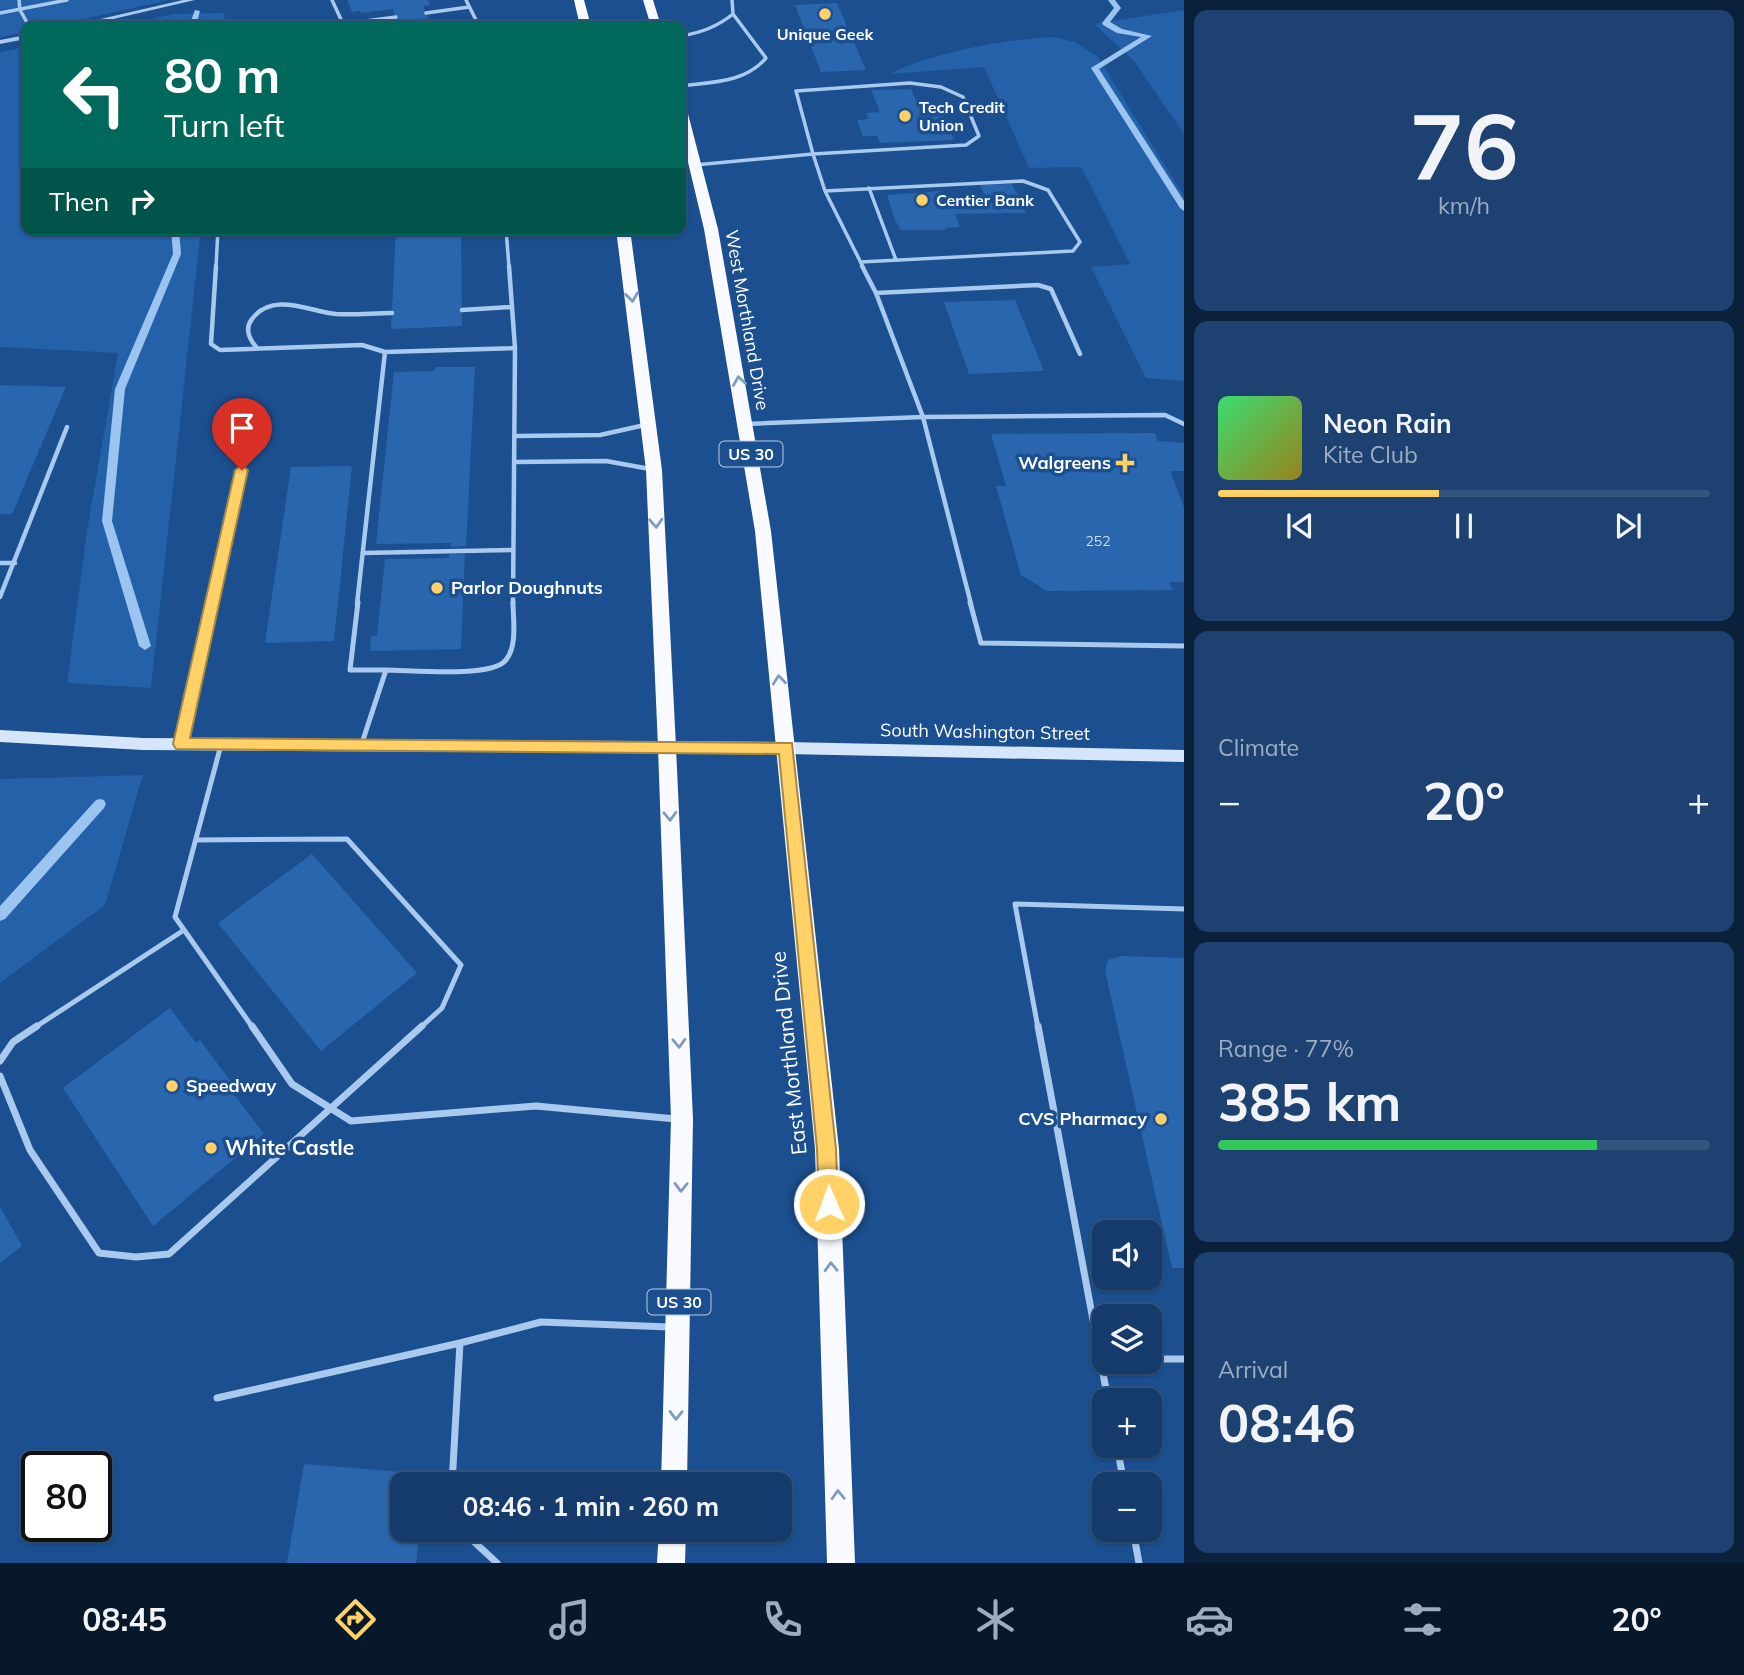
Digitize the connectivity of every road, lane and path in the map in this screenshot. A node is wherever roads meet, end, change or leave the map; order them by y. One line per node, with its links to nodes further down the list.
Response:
1 (19, 0): 10 (lane)
2 (67, 0): 10 (lane)
3 (192, 0): 16 (street)
4 (332, 0): 17 (lane)
5 (466, 0): 9 (lane)
6 (579, 0): 20 (highway)
7 (648, 0): 21 (highway)
8 (732, 0): 13 (lane)
9 (469, 7): 12 (lane); 19 (lane)
10 (20, 10): 11 (lane); 15 (lane)
11 (0, 13)
12 (426, 13)
13 (733, 14): 22 (lane); 25 (lane)
14 (396, 17): 18 (lane)
15 (26, 21)
16 (97, 21)
17 (342, 21)
18 (370, 21)
19 (476, 21)
20 (585, 21)
21 (654, 21)
22 (686, 35)
23 (21, 38): 24 (street)
24 (0, 42)
25 (686, 85)
26 (686, 130): 28 (highway, West Morthland Drive / US 30)
27 (813, 154): 27 (lane); 28 (lane); 30 (lane)
28 (695, 165): 46 (highway, West Morthland Drive / US 30, one-way to 28)
29 (869, 188): 30 (lane); 34 (lane); 34 (lane)
30 (825, 191): 35 (lane)
31 (218, 235): 40 (lane)
32 (506, 235): 37 (lane)
33 (624, 235): 45 (highway, US 30, one-way to 45)
34 (896, 260): 35 (lane)
35 (860, 262): 36 (lane)
36 (876, 293): 43 (lane); 44 (lane)
37 (512, 307): 38 (lane); 41 (lane)
38 (462, 310)
39 (392, 313): 40 (lane)
40 (257, 348): 42 (lane)
41 (515, 348): 42 (lane); 49 (lane)
42 (385, 352): 54 (lane)
43 (1080, 354)
44 (923, 417): 46 (lane); 47 (lane); 58 (lane)
45 (648, 424): 49 (lane); 52 (highway, US 30)
46 (746, 424): 65 (highway, West Morthland Drive / US 30, one-way to 46)
47 (1184, 424)
48 (67, 427): 56 (lane)
49 (515, 436): 50 (lane)
50 (514, 462): 52 (lane); 53 (lane)
51 (242, 470): 61 (lane)
52 (654, 470): 64 (highway, US 30, one-way to 64)
53 (513, 550): 54 (lane); 59 (lane)
54 (363, 553): 59 (lane)
55 (0, 563): 56 (lane)
56 (15, 563): 57 (lane)
57 (0, 597)
58 (1184, 646)
59 (386, 670): 63 (lane)
60 (0, 736): 61 (main road, South Washington Street)
61 (181, 744): 62 (main road, South Washington Street)
62 (221, 745): 63 (main road, South Washington Street); 67 (lane)
63 (361, 746): 64 (main road, South Washington Street)
64 (667, 747): 65 (main road, South Washington Street); 73 (highway, US 30, one-way to 73)
65 (786, 748): 66 (main road, South Washington Street); 87 (highway, East Morthland Drive / US 30, one-way to 65)
66 (1184, 756)
67 (196, 840): 69 (lane); 72 (lane)
68 (1184, 909): 74 (lane)
69 (184, 930): 70 (lane); 72 (lane)
70 (0, 1061)
71 (0, 1076): 72 (lane)
72 (331, 1108): 73 (lane)
73 (682, 1119): 75 (highway, US 30, one-way to 75)
74 (1092, 1306)
75 (678, 1327): 76 (lane); 81 (highway, US 30, one-way to 81)
76 (460, 1343): 79 (lane); 80 (lane)
77 (1162, 1359): 78 (lane)
78 (1184, 1359)
79 (218, 1398)
80 (453, 1472)
81 (674, 1472)
82 (474, 1542): 85 (lane)
83 (672, 1542): 86 (highway)
84 (1135, 1542): 88 (lane)
85 (498, 1563)
86 (671, 1563)
87 (841, 1563)
88 (1139, 1563)

